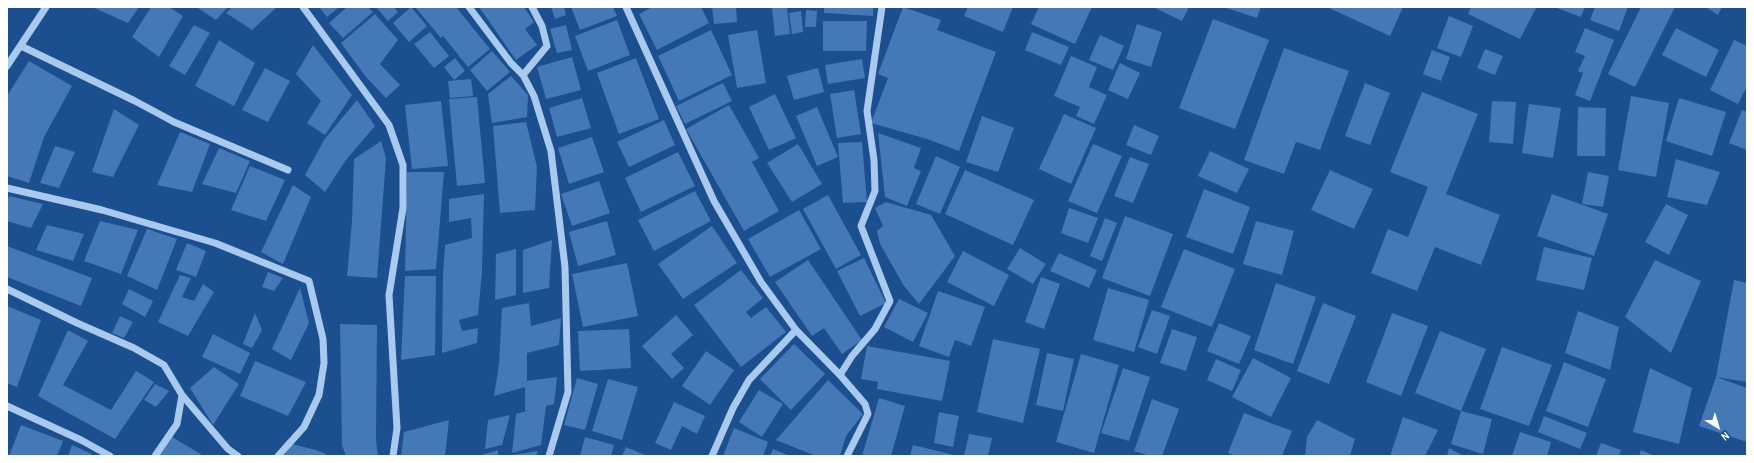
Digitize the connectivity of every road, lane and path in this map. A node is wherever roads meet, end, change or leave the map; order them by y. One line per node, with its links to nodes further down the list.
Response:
1 (46, 7): 7 (street)
2 (303, 7): 21 (street)
3 (469, 7): 9 (street)
4 (532, 7): 9 (street)
5 (626, 7): 13 (street)
6 (882, 7): 14 (street)
7 (21, 46): 8 (street); 10 (street)
8 (7, 66)
9 (523, 75): 22 (street)
10 (288, 170)
11 (7, 188): 20 (street)
12 (7, 289): 15 (street)
13 (796, 330): 14 (street); 23 (street)
14 (840, 375): 24 (street)
15 (182, 395): 18 (street); 19 (street)
16 (7, 406): 17 (street)
17 (110, 456)
18 (156, 456)
19 (238, 456)
20 (278, 456)
21 (393, 456)
22 (549, 456)
23 (712, 456)
24 (847, 456)

